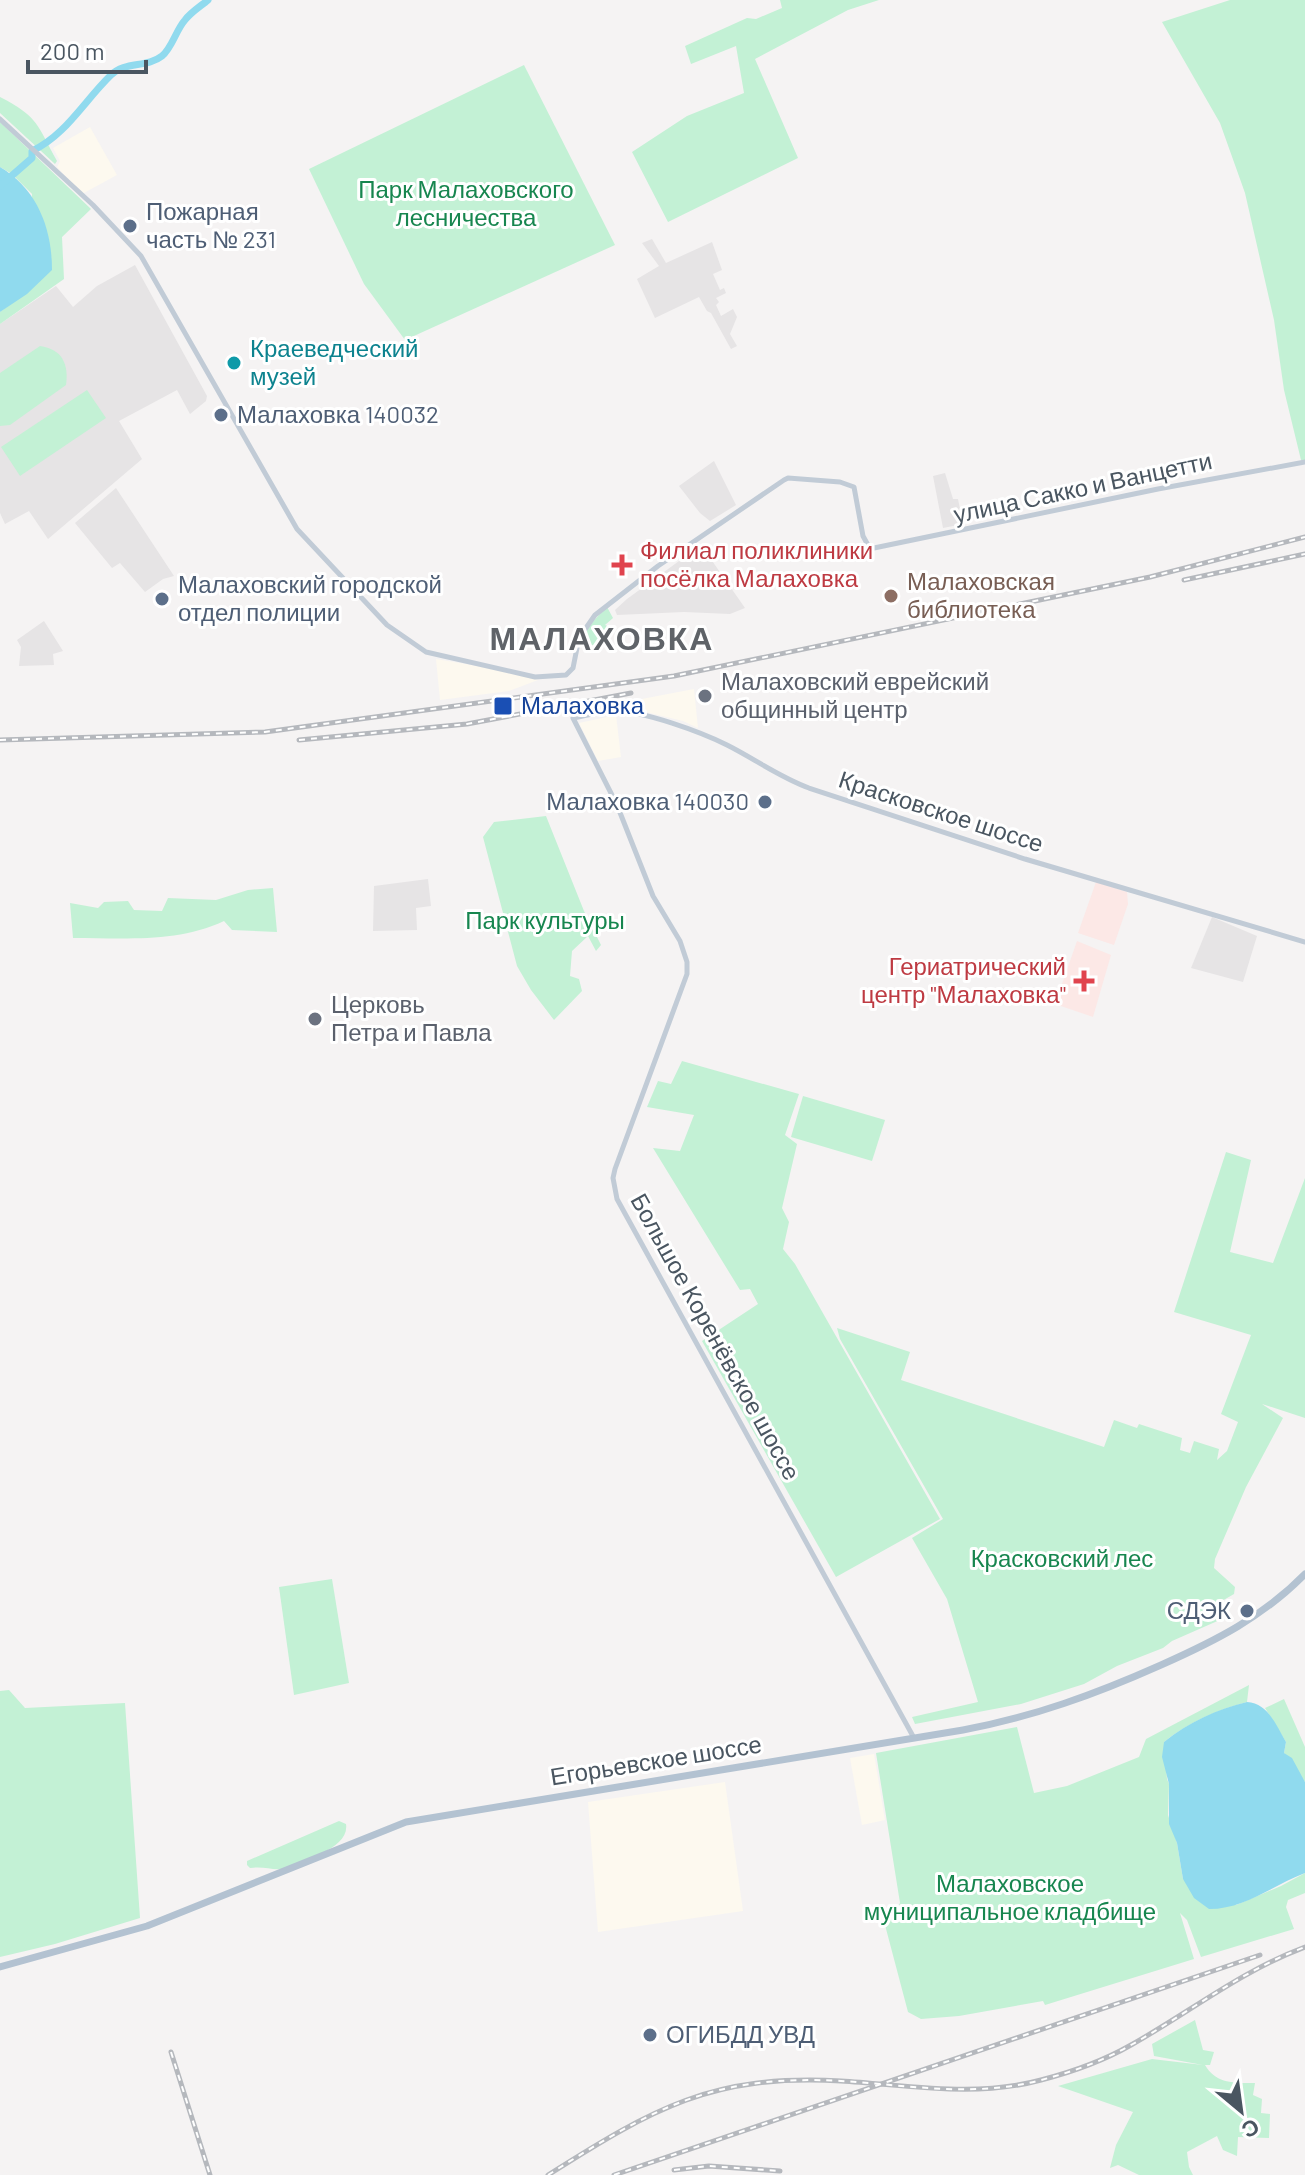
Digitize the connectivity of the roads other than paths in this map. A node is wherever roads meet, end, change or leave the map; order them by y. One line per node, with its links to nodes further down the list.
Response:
1 (0, 119): 2 (main road, улица Сакко и Ванцетти)
2 (1305, 462)
3 (573, 718): 4 (main road, Красковское шоссе); 6 (main road, Большое Коренёвское шоссе)
4 (1305, 942)
5 (1305, 1574): 6 (main road, Егорьевское шоссе)
6 (914, 1738): 7 (main road, Егорьевское шоссе)
7 (0, 1967)

